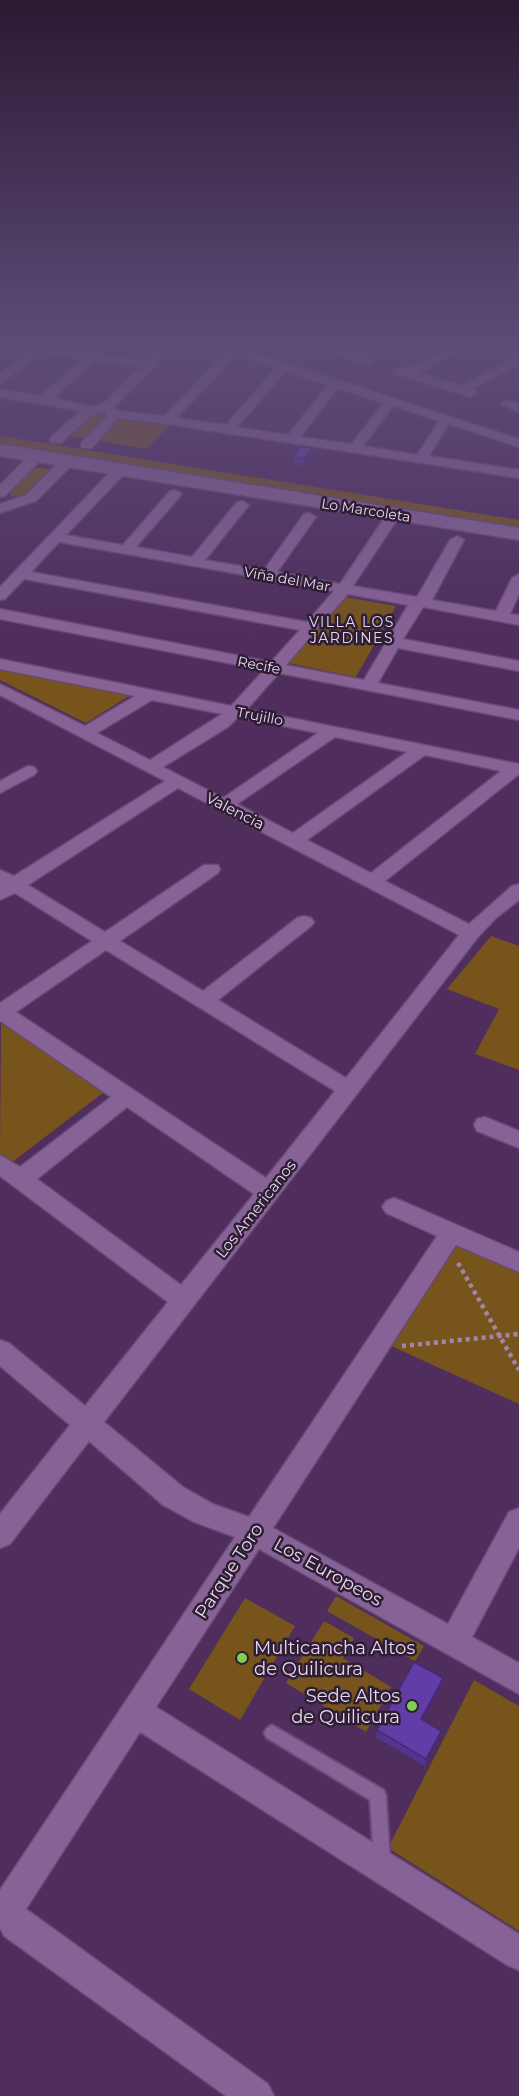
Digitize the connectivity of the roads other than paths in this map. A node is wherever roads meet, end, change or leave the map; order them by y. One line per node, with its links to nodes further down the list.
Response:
1 (67, 442): 7 (main road)
2 (90, 442): 7 (street)
3 (309, 442): 9 (street)
4 (360, 442): 9 (street)
5 (432, 442): 12 (street)
6 (503, 442): 13 (street)
7 (87, 445): 8 (main road)
8 (110, 449)
9 (355, 449): 12 (street)
10 (0, 450): 11 (main road, Lo Marcoleta)
11 (37, 456): 14 (main road, Lo Marcoleta); 18 (street)
12 (421, 459): 13 (street)
13 (492, 460): 16 (street)
14 (68, 461): 15 (main road, Lo Marcoleta); 18 (street)
15 (120, 470): 21 (main road, Lo Marcoleta); 25 (street)
16 (519, 474)
17 (175, 494): 26 (street)
18 (0, 503)
19 (242, 505): 27 (street)
20 (460, 505): 23 (main road)
21 (394, 514): 23 (main road, Lo Marcoleta); 31 (street)
22 (309, 517): 29 (street)
23 (454, 532): 24 (main road, Lo Marcoleta); 33 (street)
24 (519, 534)
25 (55, 537): 26 (street, Viña del Mar); 28 (street)
26 (126, 550): 27 (street, Viña del Mar)
27 (196, 562): 29 (street, Viña del Mar)
28 (20, 574): 32 (street); 37 (street)
29 (268, 575): 31 (street, Viña del Mar)
30 (519, 578): 35 (street)
31 (344, 589): 33 (street, Viña del Mar); 37 (street)
32 (0, 596)
33 (420, 602): 35 (street, Viña del Mar); 38 (street)
34 (0, 614): 41 (street, Recife)
35 (501, 617): 36 (street, Viña del Mar)
36 (519, 620)
37 (310, 627): 41 (street)
38 (393, 642): 40 (street); 42 (street)
39 (0, 664): 44 (street, Trujillo)
40 (519, 666)
41 (274, 668): 42 (street, Recife); 45 (street)
42 (368, 686): 46 (street, Recife)
43 (0, 689): 48 (street, Valencia)
44 (150, 694): 45 (street, Trujillo); 48 (street)
45 (236, 712): 47 (street, Trujillo); 50 (street)
46 (519, 715)
47 (333, 731): 49 (street, Trujillo); 55 (street)
48 (85, 733): 50 (street, Valencia)
49 (422, 749): 51 (street, Trujillo); 56 (street)
50 (151, 767): 53 (street, Valencia)
51 (517, 768): 58 (street)
52 (28, 771): 54 (street)
53 (177, 781): 55 (street, Valencia); 59 (street)
54 (0, 788)
55 (224, 805): 56 (street, Valencia)
56 (294, 842): 58 (street, Valencia)
57 (211, 869): 63 (street)
58 (372, 882): 62 (street, Valencia)
59 (5, 885): 63 (street)
60 (519, 890): 62 (street, Los Americanos)
61 (304, 922): 64 (street)
62 (471, 933): 66 (street, Los Americanos)
63 (106, 941): 64 (street); 65 (street)
64 (203, 1000): 66 (street)
65 (1, 1013): 67 (street)
66 (349, 1090): 72 (street, Los Americanos)
67 (127, 1096): 71 (street); 72 (street)
68 (485, 1125): 69 (street)
69 (519, 1140)
70 (0, 1164): 71 (street)
71 (21, 1179): 76 (street)
72 (269, 1192): 76 (street, Los Americanos)
73 (394, 1207): 74 (street)
74 (449, 1237): 75 (street); 80 (street, Parque Toro)
75 (519, 1262)
76 (184, 1301): 78 (street, Los Americanos)
77 (0, 1351): 78 (street, Los Europeos)
78 (88, 1424): 80 (street, Los Europeos); 81 (street, Los Americanos)
79 (519, 1521): 82 (street)
80 (255, 1532): 82 (street, Los Europeos); 84 (street, Parque Toro)
81 (0, 1535)
82 (454, 1642): 83 (street, Los Europeos)
83 (519, 1679)
84 (136, 1713): 86 (street); 88 (street, Parque Toro)
85 (272, 1733): 86 (lane)
86 (382, 1868): 87 (street)
87 (519, 1953)
88 (256, 2096)

